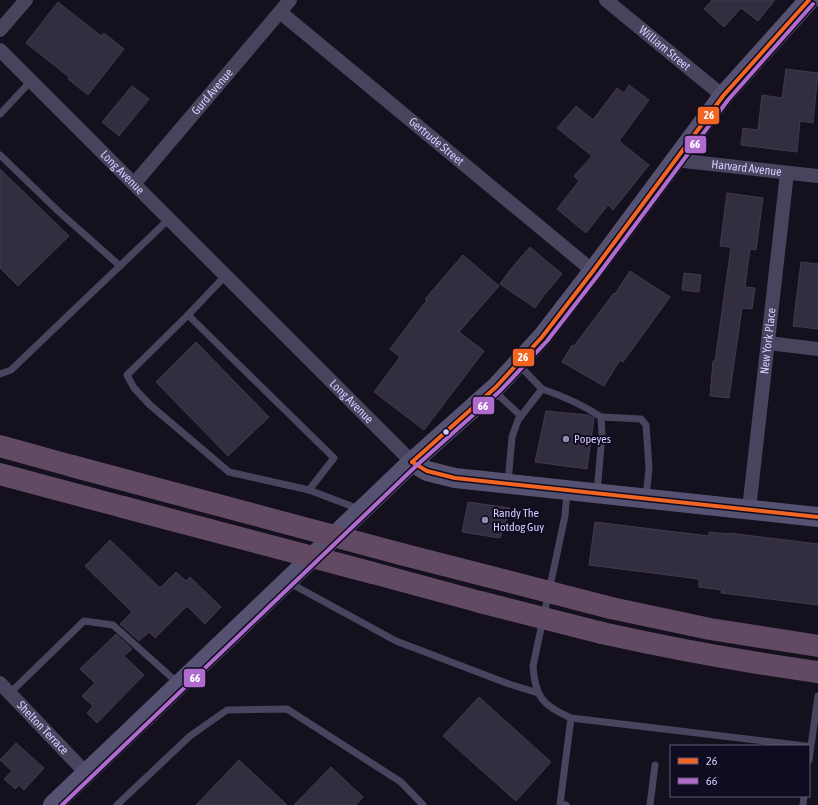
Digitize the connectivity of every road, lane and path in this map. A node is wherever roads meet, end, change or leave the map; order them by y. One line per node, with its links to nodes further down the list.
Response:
1 (26, 0): 6 (street)
2 (290, 0): 5 (street, Gurd Avenue)
3 (606, 0): 9 (street, William Street)
4 (810, 4): 9 (street)
5 (280, 12): 15 (street, Gurd Avenue); 18 (street, Gertrude Street)
6 (0, 30)
7 (0, 50): 8 (street, Long Avenue)
8 (31, 81): 10 (lane); 15 (street, Long Avenue)
9 (723, 96): 12 (street)
10 (0, 114)
11 (0, 155): 17 (lane)
12 (675, 160): 13 (street, Harvard Avenue); 18 (street)
13 (787, 173): 14 (street, Harvard Avenue); 21 (street, New York Place)
14 (818, 176)
15 (134, 184): 16 (street, Long Avenue)
16 (169, 219): 17 (lane); 19 (street, Long Avenue)
17 (120, 266): 24 (lane)
18 (593, 271): 23 (street)
19 (226, 275): 20 (lane); 30 (street, Long Avenue)
20 (188, 314): 34 (lane); 34 (lane)
21 (768, 343): 22 (street); 37 (street, New York Place)
22 (818, 348)
23 (517, 363): 25 (lane); 26 (street)
24 (0, 374)
25 (542, 389): 27 (lane); 28 (lane)
26 (492, 390): 27 (lane); 30 (street)
27 (521, 416): 32 (lane)
28 (601, 417): 35 (lane); 36 (lane)
29 (0, 446): 41 (highway, bridge)
30 (412, 462): 32 (street, Long Avenue); 38 (street)
31 (0, 474): 42 (highway, bridge)
32 (508, 483): 33 (street, Long Avenue)
33 (568, 489): 35 (street, Long Avenue); 45 (lane)
34 (309, 490): 38 (lane)
35 (597, 492): 36 (street, Long Avenue)
36 (646, 498): 37 (street, Long Avenue)
37 (748, 509): 39 (street, Long Avenue)
38 (361, 510): 40 (street)
39 (818, 517)
40 (286, 581): 43 (street); 45 (lane)
41 (818, 646)
42 (818, 672)
43 (179, 684): 44 (lane); 52 (street)
44 (5, 688): 52 (street, Shelton Terrace)
45 (538, 693): 47 (lane)
46 (818, 696): 48 (lane)
47 (570, 718): 49 (lane); 56 (lane)
48 (816, 718): 50 (lane)
49 (800, 745)
50 (808, 745)
51 (655, 765): 57 (lane)
52 (86, 773): 53 (street)
53 (53, 805)
54 (117, 805): 55 (lane)
55 (423, 805)
56 (566, 805)
57 (650, 805)

